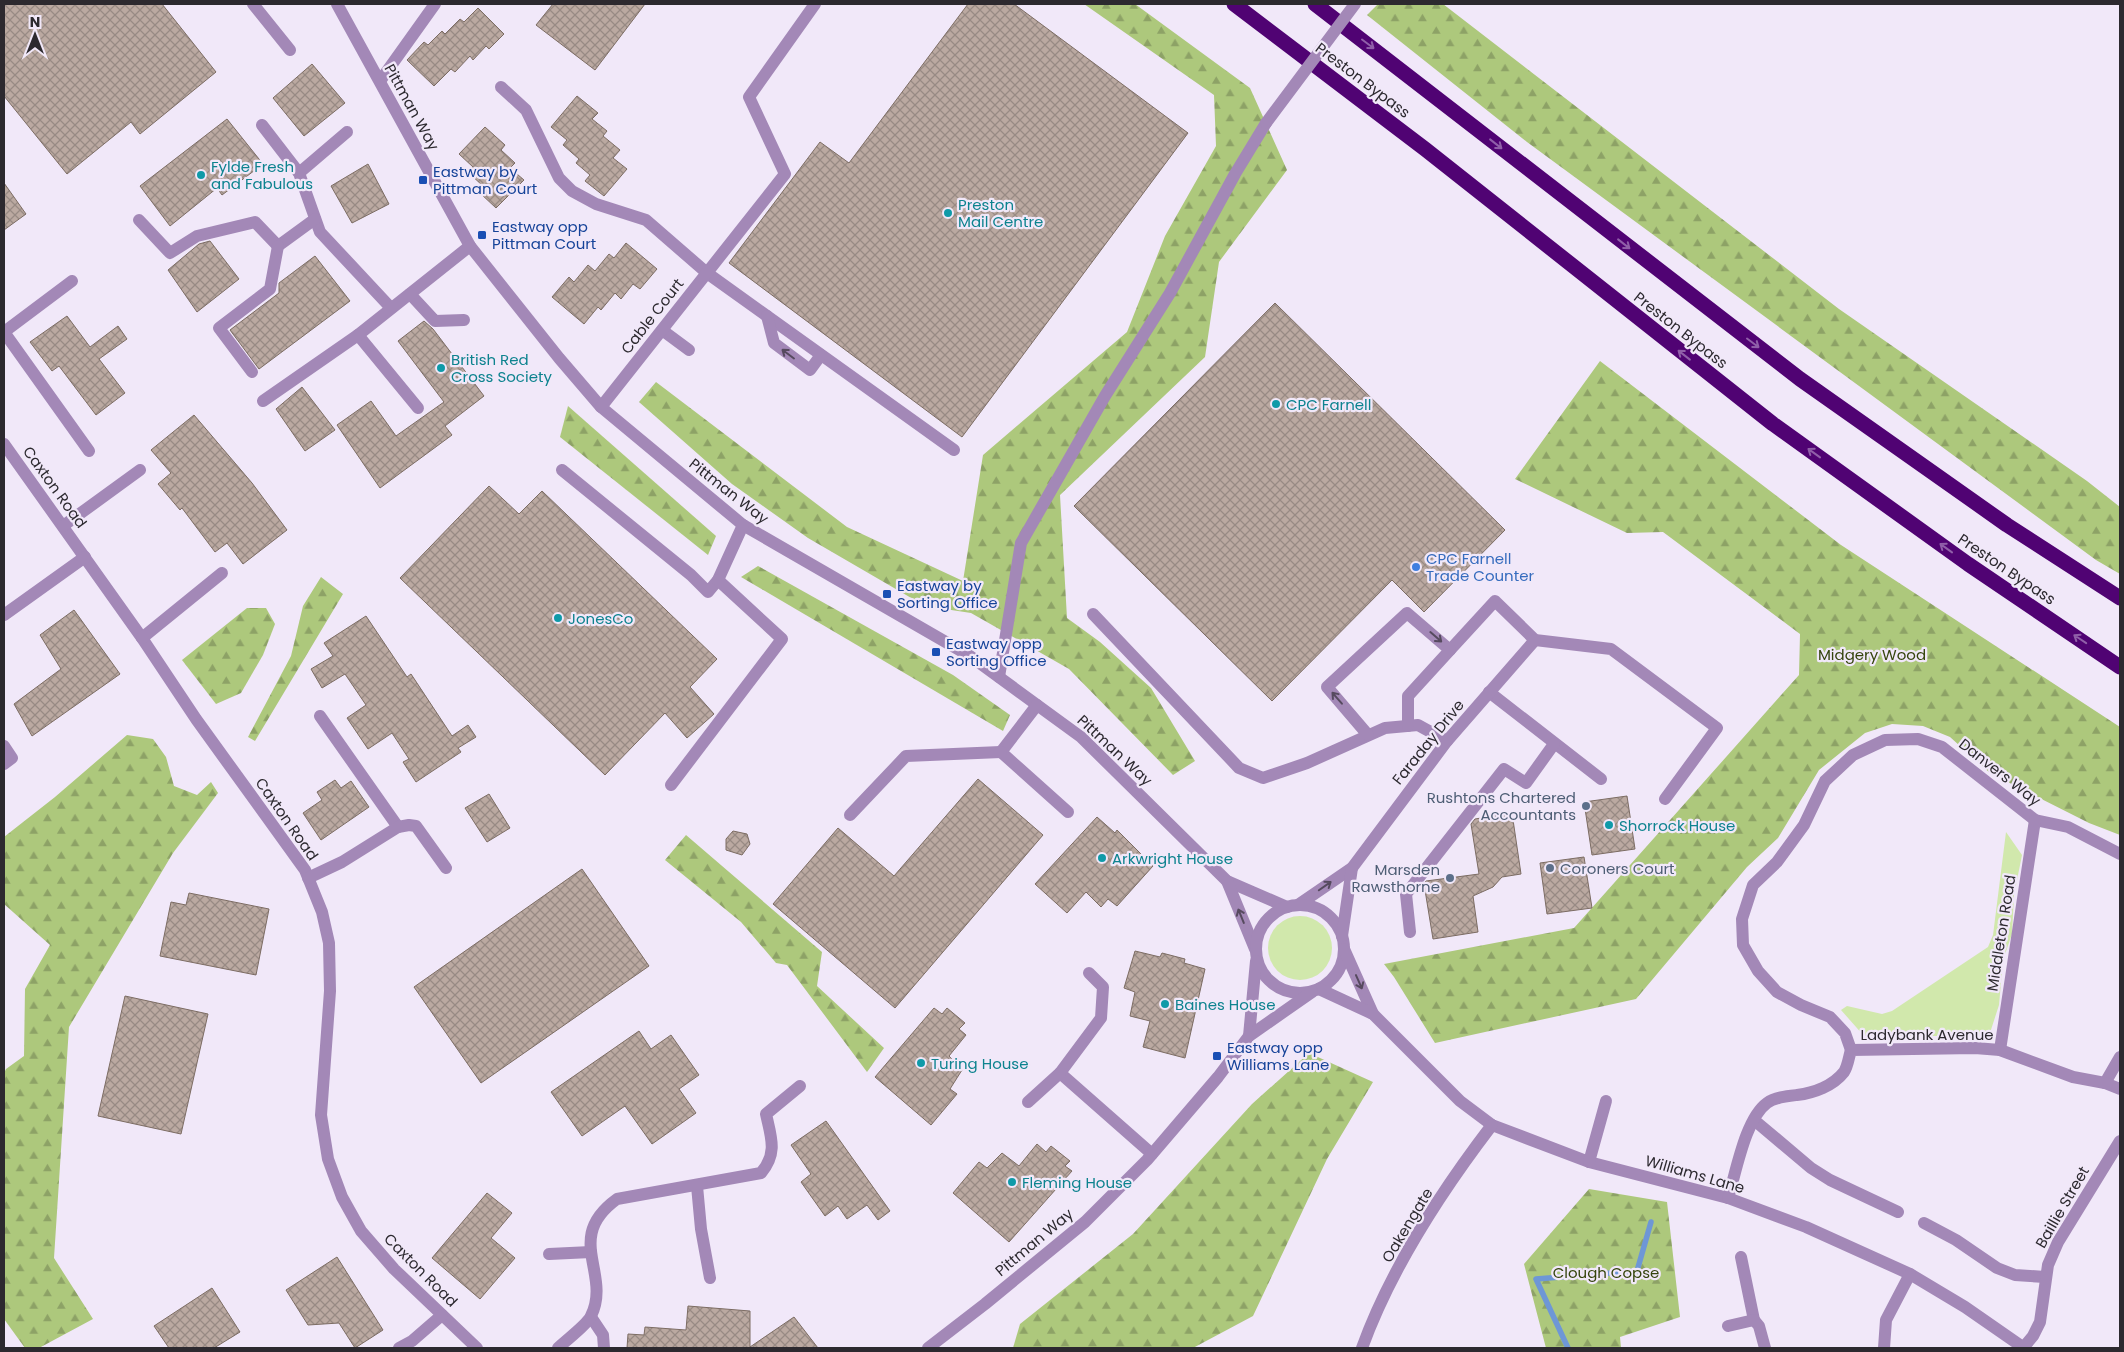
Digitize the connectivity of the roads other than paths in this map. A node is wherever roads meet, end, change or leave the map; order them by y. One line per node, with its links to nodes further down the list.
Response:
1 (253, 4): 8 (street)
2 (337, 4): 9 (street, Pittman Way)
3 (435, 4): 9 (street)
4 (815, 4): 18 (street, Cable Court)
5 (1234, 4): 48 (highway, Preston Bypass, one-way to 5)
6 (1315, 4): 42 (highway, Preston Bypass, one-way to 42)
7 (1355, 4): 49 (street, bridge)
8 (290, 50)
9 (380, 81): 17 (street, Pittman Way)
10 (501, 87): 18 (street)
11 (262, 124): 13 (street)
12 (347, 132): 13 (street)
13 (299, 173): 14 (street)
14 (315, 219): 16 (street); 21 (street)
15 (139, 220): 16 (street)
16 (278, 246): 28 (street)
17 (470, 246): 20 (street); 30 (street, Pittman Way)
18 (707, 273): 22 (street); 24 (street, Cable Court)
19 (72, 281): 34 (street)
20 (410, 294): 21 (street); 23 (street)
21 (391, 308): 25 (street)
22 (767, 316): 27 (street); 27 (street, one-way to 22)
23 (464, 320)
24 (662, 330): 26 (street); 30 (street, Cable Court)
25 (358, 335): 29 (street); 31 (street)
26 (689, 350)
27 (821, 355): 33 (street)
28 (252, 372)
29 (263, 401)
30 (601, 407): 38 (street, Pittman Way)
31 (418, 408)
32 (4, 444): 37 (street, Caxton Road)
33 (954, 450)
34 (89, 451)
35 (140, 470): 37 (street)
36 (562, 470): 41 (street)
37 (63, 526): 39 (street, Caxton Road)
38 (743, 526): 41 (street); 49 (street, Pittman Way)
39 (85, 557): 44 (street); 45 (street, Caxton Road)
40 (222, 573): 45 (street)
41 (718, 580): 61 (street)
42 (2120, 598)
43 (1093, 614): 54 (street)
44 (4, 615)
45 (142, 638): 70 (street, Caxton Road)
46 (1534, 640): 47 (street); 50 (street, Faraday Drive); 62 (street)
47 (1450, 650): 53 (street); 54 (street, one-way to 47)
48 (2120, 667)
49 (999, 677): 51 (street, Pittman Way)
50 (1489, 692): 55 (street, Faraday Drive); 56 (street)
51 (1038, 705): 58 (street); 71 (street, Pittman Way)
52 (320, 716): 66 (street)
53 (1408, 726): 54 (street); 55 (street)
54 (1368, 736)
55 (1447, 741): 69 (street, Faraday Drive)
56 (1554, 744): 60 (street); 73 (street)
57 (4, 746): 59 (street)
58 (1001, 752): 63 (street); 64 (street)
59 (4, 764)
60 (1601, 779)
61 (671, 785)
62 (1665, 799)
63 (1068, 812)
64 (850, 815)
65 (2035, 820): 67 (street, Danvers Way); 81 (street, Danvers Way); 82 (street, Middleton Road)
66 (398, 827): 68 (street); 70 (street)
67 (2120, 854)
68 (446, 868)
69 (1352, 868): 72 (street, Faraday Drive, one-way to 69); 74 (street, Faraday Drive)
70 (308, 878): 105 (street, Caxton Road)
71 (1227, 882): 72 (street, Pittman Way); 76 (street, Pittman Way, one-way to 71)
72 (1293, 906): 74 (street); 76 (street)
73 (1410, 932)
74 (1342, 936): 75 (street)
75 (1344, 949): 78 (street); 79 (street, Williams Lane, one-way to 79)
76 (1256, 954): 78 (street); 80 (street, Pittman Way)
77 (1089, 973): 84 (street)
78 (1315, 990): 79 (street, Williams Lane); 80 (street, Pittman Way)
79 (1373, 1014): 91 (street, Williams Lane)
80 (1249, 1036): 93 (street, Pittman Way)
81 (1851, 1050): 82 (street, Ladybank Avenue); 90 (street, Ladybank Avenue)
82 (2000, 1050): 85 (street, Ladybank Avenue)
83 (2120, 1057): 85 (street)
84 (1060, 1073): 89 (street); 93 (street)
85 (2105, 1083): 87 (street, Ladybank Avenue)
86 (800, 1086): 95 (street)
87 (2120, 1089)
88 (1606, 1101): 94 (street)
89 (1028, 1102)
90 (1754, 1120): 96 (street, Ladybank Avenue); 97 (street)
91 (1492, 1125): 94 (street, Williams Lane); 114 (street, Oakengate)
92 (2120, 1141): 103 (street, Baillie Street)
93 (1152, 1154): 113 (street, Pittman Way)
94 (1589, 1162): 96 (street, Williams Lane)
95 (697, 1186): 99 (street); 104 (street)
96 (1728, 1198): 102 (street, Williams Lane)
97 (1898, 1212)
98 (1924, 1223): 103 (street)
99 (591, 1252): 100 (street); 106 (street)
100 (549, 1254)
101 (1740, 1257): 107 (street)
102 (1910, 1274): 116 (street); 117 (street, Williams Lane)
103 (2046, 1277): 117 (street, Baillie Street)
104 (710, 1278)
105 (442, 1315): 109 (street); 110 (street, Caxton Road)
106 (591, 1317): 111 (street); 112 (street)
107 (1754, 1320): 108 (street); 115 (street)
108 (1728, 1326)
109 (399, 1348)
110 (477, 1348)
111 (558, 1348)
112 (604, 1348)
113 (928, 1348)
114 (1362, 1348)
115 (1765, 1348)
116 (1884, 1348)
117 (2024, 1348)

